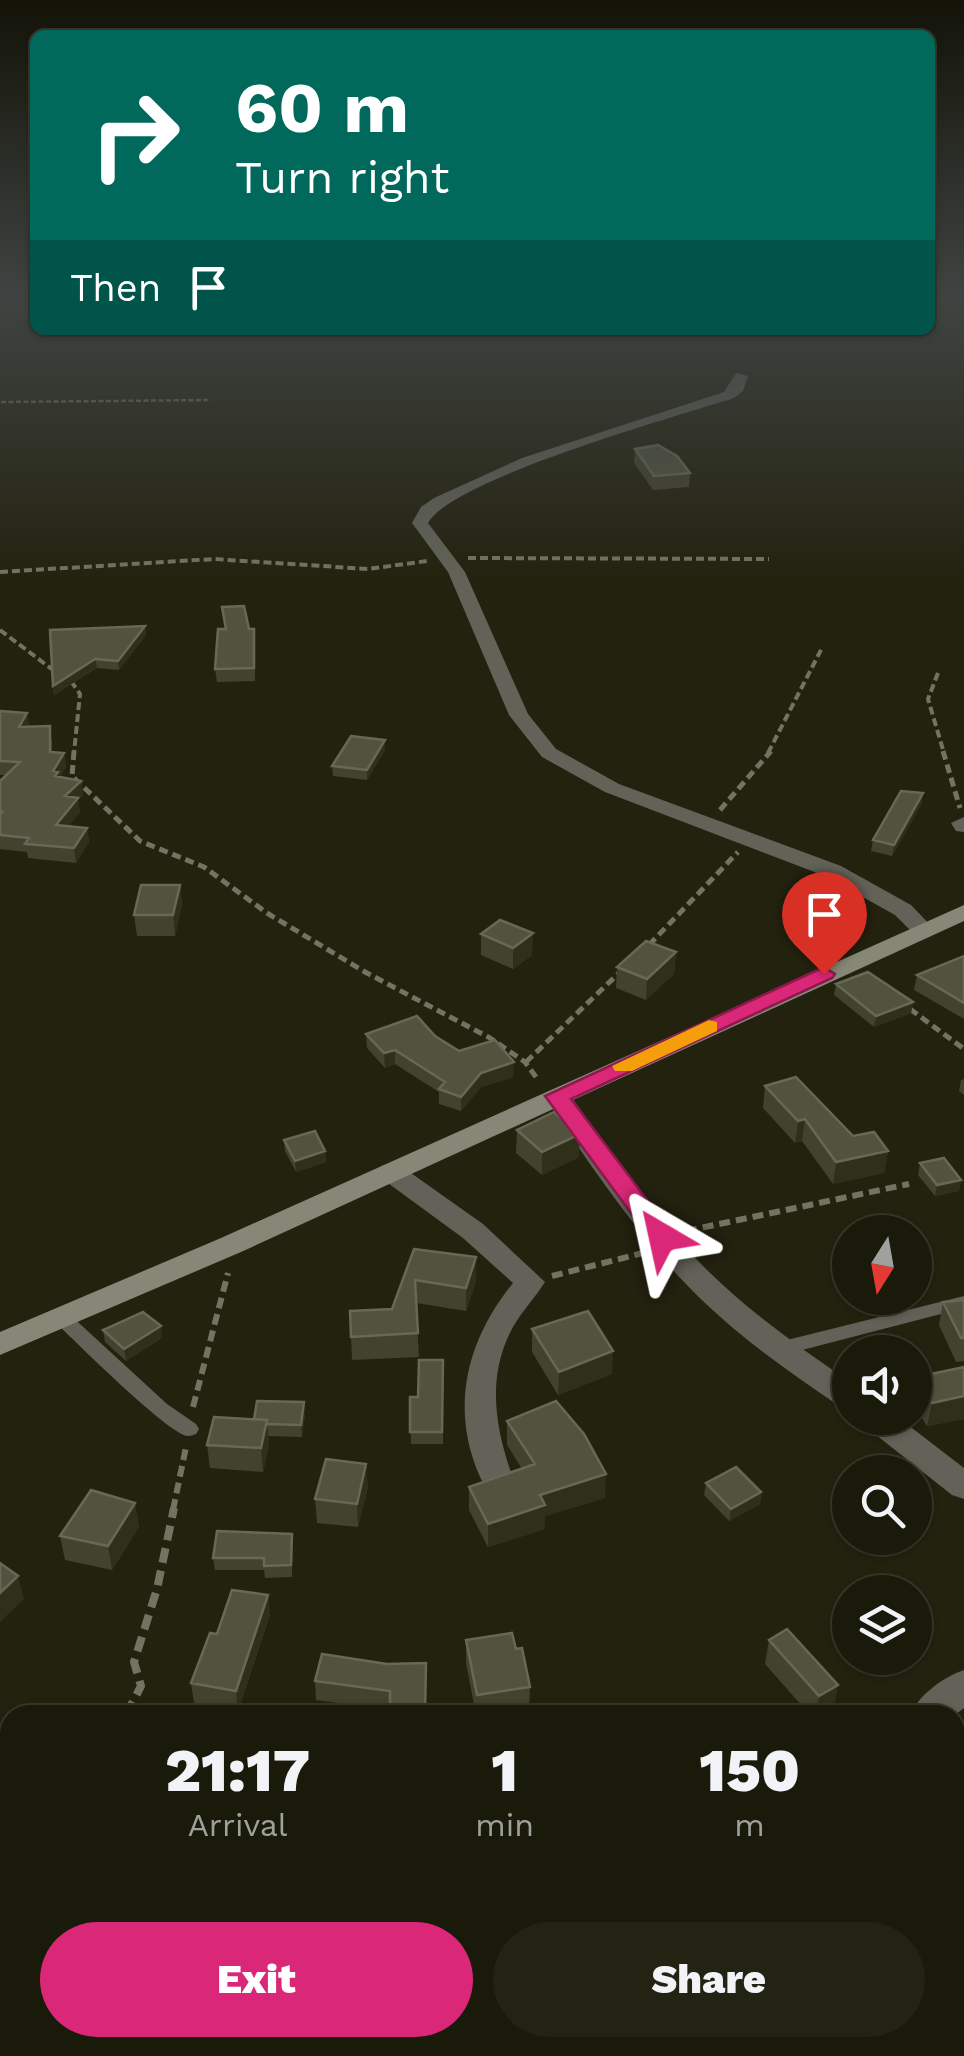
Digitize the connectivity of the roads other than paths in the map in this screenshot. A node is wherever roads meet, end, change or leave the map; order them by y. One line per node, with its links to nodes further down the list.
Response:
1 (737, 390): 3 (street)
2 (964, 912): 3 (street)
3 (922, 930): 4 (street)
4 (557, 1096): 5 (street); 9 (street)
5 (391, 1172): 7 (street); 13 (street)
6 (964, 1302): 9 (lane)
7 (61, 1317): 8 (street); 11 (lane)
8 (0, 1344)
9 (779, 1350): 10 (street)
10 (832, 1386)
11 (189, 1429)
12 (899, 1435): 14 (street)
13 (497, 1478)
14 (964, 1486)
15 (964, 1686): 16 (street)
16 (940, 1705)

